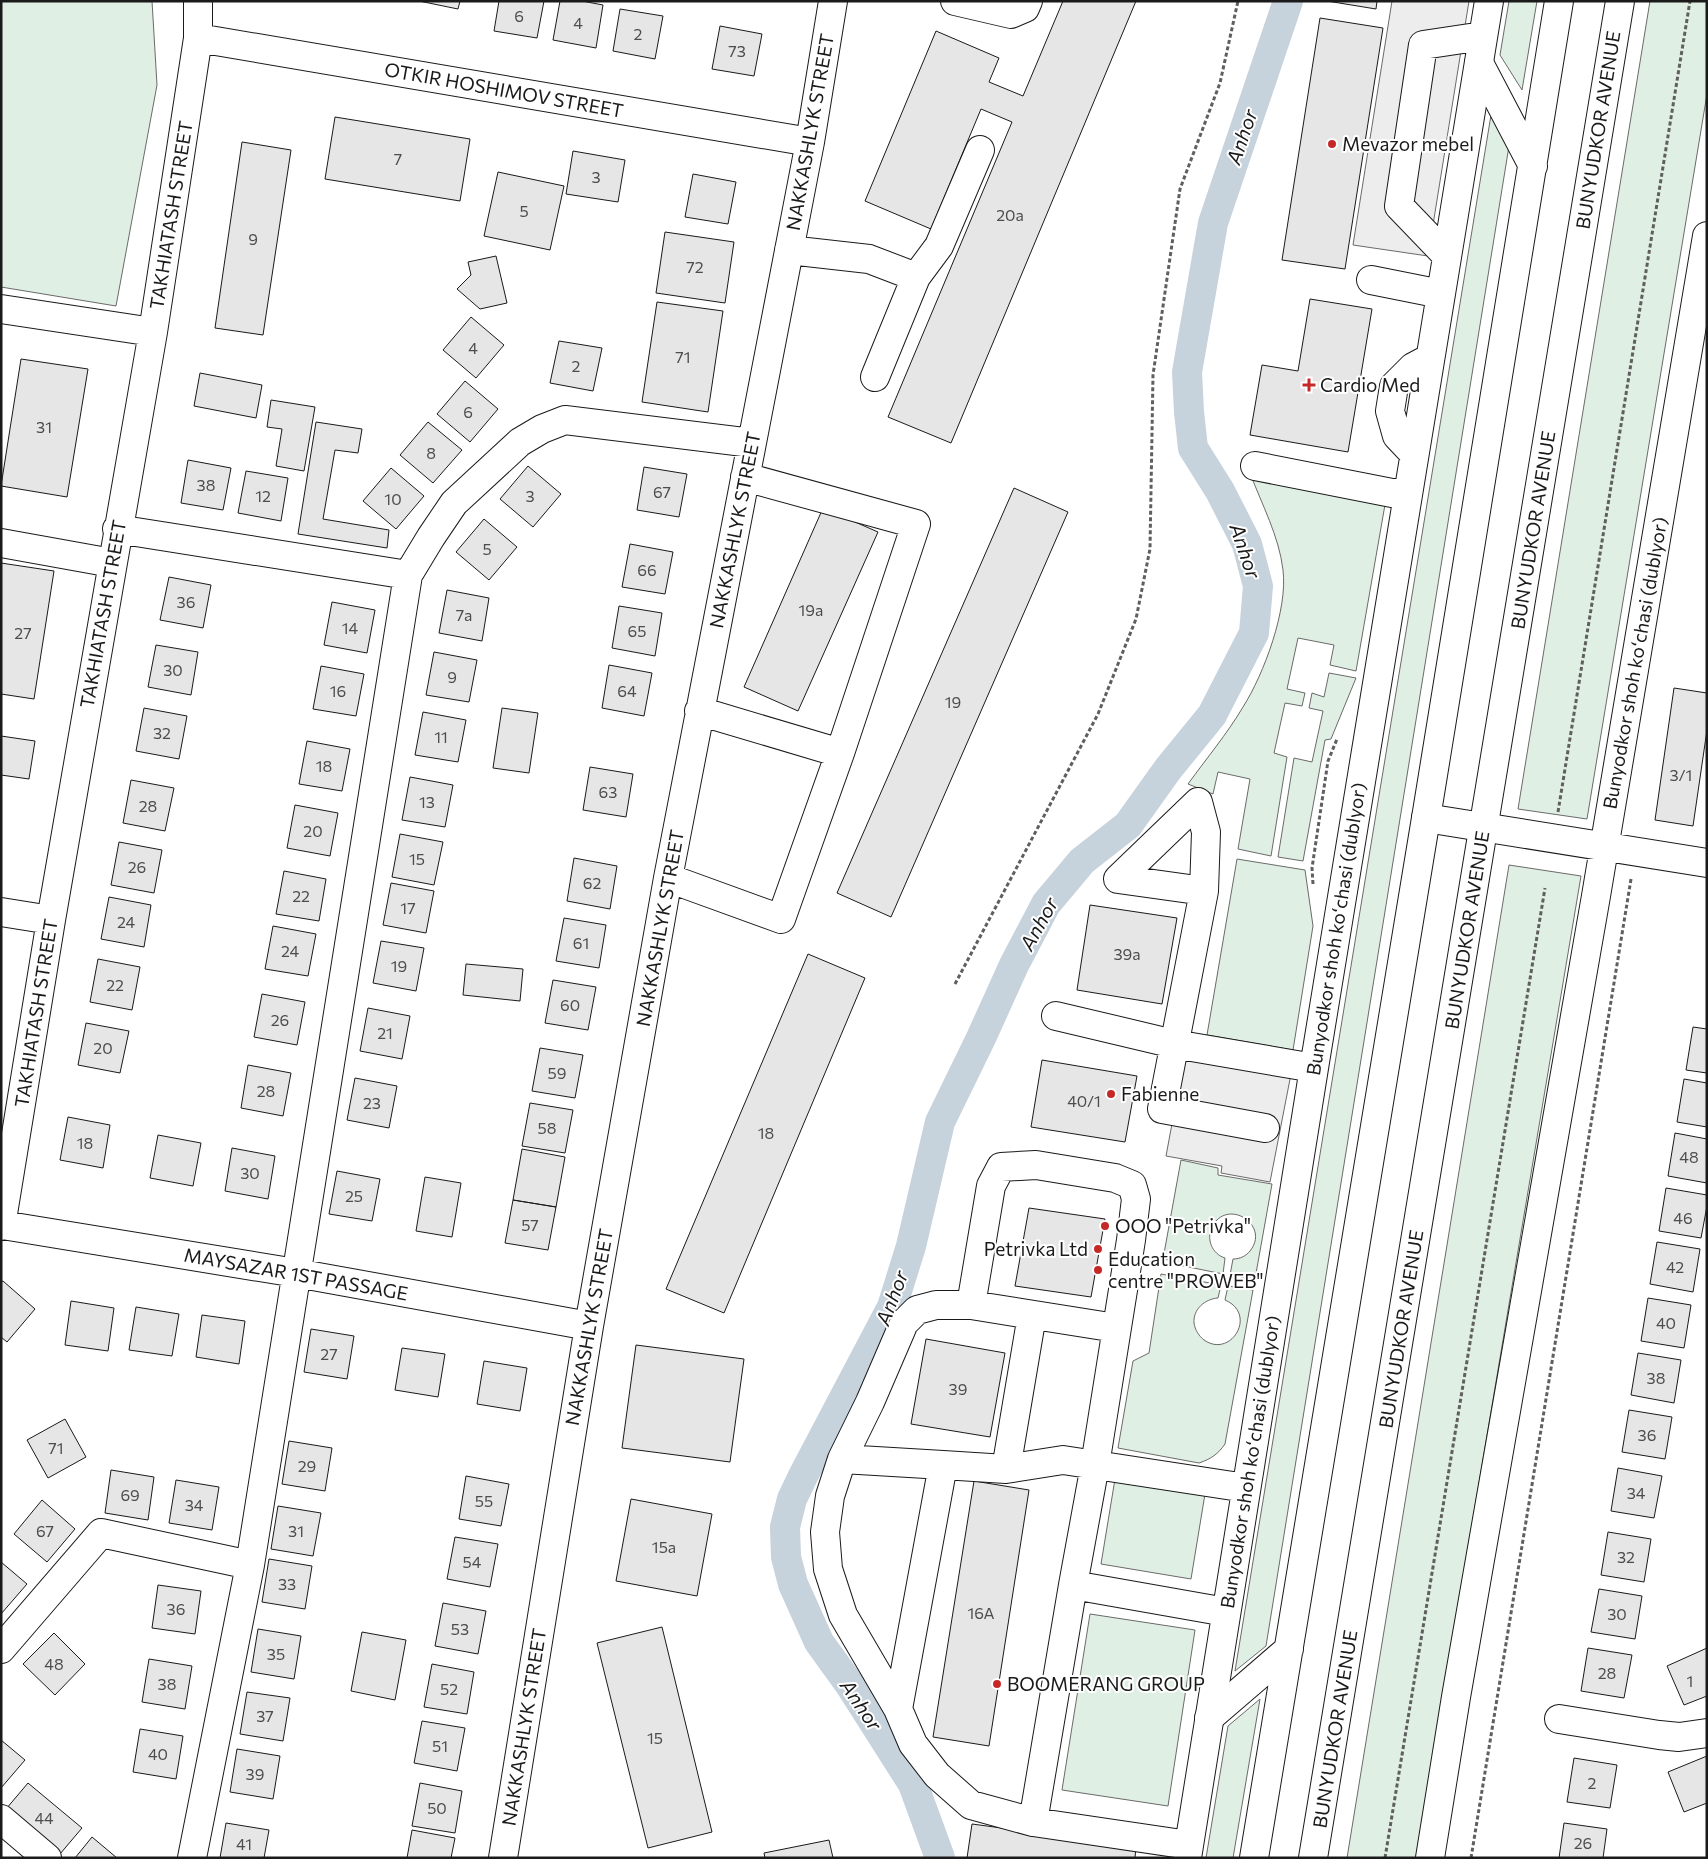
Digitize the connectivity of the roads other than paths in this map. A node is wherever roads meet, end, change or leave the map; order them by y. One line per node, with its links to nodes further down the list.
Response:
1 (198, 1): 9 (street, TAKHIATASH STREET)
2 (833, 1): 11 (street, NAKKASHLYK STREET)
3 (955, 1): 4 (street)
4 (1028, 1)
5 (1489, 1): 8 (street, Bunyodkor shoh koʻchasi (dublyor))
6 (1559, 1): 13 (street)
7 (1620, 1): 34 (street, BUNYUDKOR AVENUE)
8 (1483, 36): 10 (street, Bunyodkor shoh koʻchasi (dublyor)); 16 (street)
9 (198, 38): 11 (street, OTKIR HOSHIMOV STREET); 21 (street, TAKHIATASH STREET)
10 (1479, 63): 13 (street); 16 (street, Bunyodkor shoh koʻchasi (dublyor))
11 (810, 142): 15 (street, NAKKASHLYK STREET)
12 (980, 150): 17 (street)
13 (1533, 166): 33 (street)
14 (1707, 236): 35 (street, Bunyodkor shoh koʻchasi (dublyor))
15 (789, 250): 17 (street); 23 (street, NAKKASHLYK STREET)
16 (1447, 256): 19 (street, Bunyodkor shoh koʻchasi (dublyor))
17 (916, 277): 22 (street)
18 (1371, 280): 19 (street)
19 (1441, 294): 26 (street, Bunyodkor shoh koʻchasi (dublyor))
20 (1, 309): 21 (street)
21 (153, 332): 27 (street, TAKHIATASH STREET)
22 (875, 377)
23 (752, 443): 25 (street, NAKKASHLYK STREET); 30 (street)
24 (1255, 466): 26 (street)
25 (745, 477): 31 (street, NAKKASHLYK STREET); 32 (street)
26 (1408, 493): 43 (street, Bunyodkor shoh koʻchasi (dublyor))
27 (117, 529): 29 (street, TAKHIATASH STREET); 30 (street)
28 (1, 542): 29 (street)
29 (112, 563): 40 (street, TAKHIATASH STREET)
30 (408, 576): 46 (street)
31 (699, 712): 32 (street); 37 (street, NAKKASHLYK STREET)
32 (840, 753): 37 (street)
33 (1426, 818): 34 (street); 60 (street)
34 (1484, 827): 35 (street); 72 (street, BUNYUDKOR AVENUE)
35 (1604, 846): 36 (street); 73 (street, Bunyodkor shoh koʻchasi (dublyor))
36 (1707, 863)
37 (668, 878): 49 (street, NAKKASHLYK STREET)
38 (1204, 891): 42 (street)
39 (1, 912): 40 (street)
40 (51, 920): 45 (street, TAKHIATASH STREET)
41 (1056, 1016): 42 (street)
42 (1174, 1044): 43 (street); 44 (street)
43 (1314, 1068): 55 (street, Bunyodkor shoh koʻchasi (dublyor))
44 (1265, 1128)
45 (2, 1226): 46 (street, MAYSAZAR 1ST PASSAGE)
46 (296, 1273): 49 (street, MAYSAZAR 1ST PASSAGE); 56 (street)
47 (972, 1305): 48 (street); 50 (street); 51 (street)
48 (1032, 1315): 50 (street); 54 (street)
49 (589, 1326): 70 (street, NAKKASHLYK STREET)
50 (1116, 1328): 53 (street)
51 (842, 1459): 52 (street); 61 (street)
52 (943, 1465): 54 (street); 61 (street)
53 (1095, 1465): 54 (street); 55 (street); 57 (street)
54 (1006, 1469)
55 (1246, 1488): 58 (street, Bunyodkor shoh koʻchasi (dublyor))
56 (250, 1566): 59 (street); 69 (street)
57 (1073, 1585): 58 (street); 66 (street)
58 (1226, 1612): 62 (street, Bunyodkor shoh koʻchasi (dublyor))
59 (1, 1649)
60 (1289, 1649): 62 (street); 71 (street)
61 (898, 1709): 66 (street)
62 (1209, 1718): 67 (street, Bunyodkor shoh koʻchasi (dublyor))
63 (1559, 1719): 64 (street)
64 (1707, 1733)
65 (1, 1819): 68 (street)
66 (1033, 1822): 67 (street)
67 (1188, 1852)
68 (47, 1858)
69 (192, 1858)
70 (503, 1858)
71 (1254, 1858)
72 (1313, 1858)
73 (1430, 1858)

